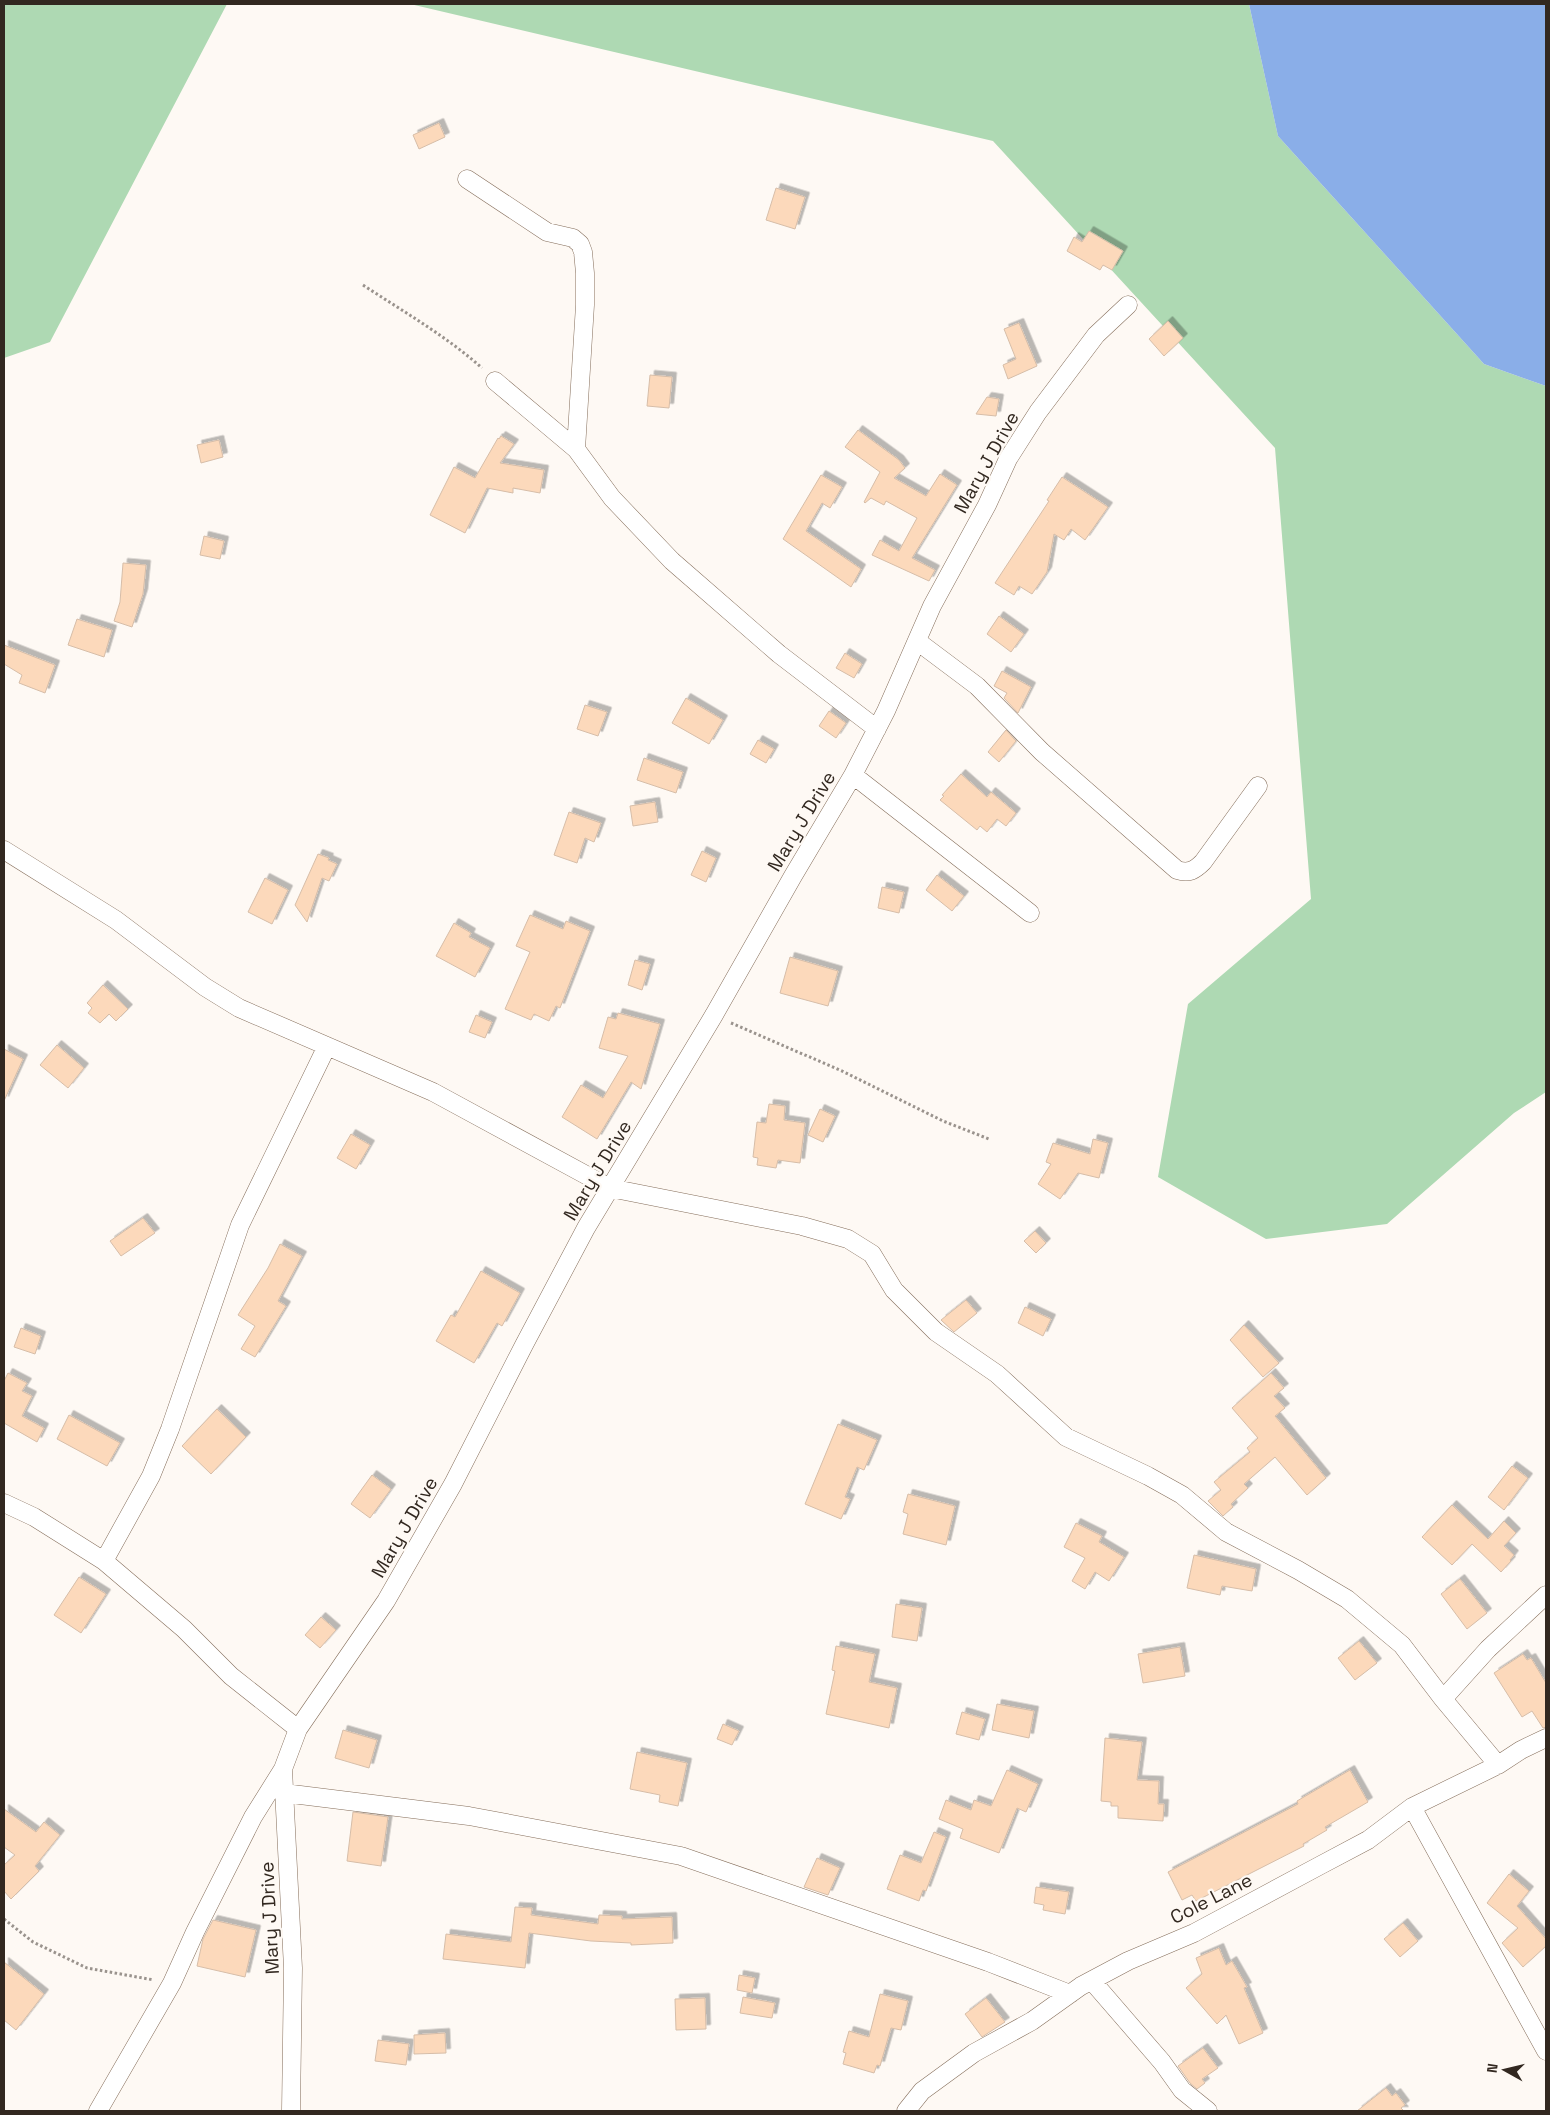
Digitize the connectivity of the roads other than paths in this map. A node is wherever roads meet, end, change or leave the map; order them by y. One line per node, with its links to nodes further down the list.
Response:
1 (467, 179): 4 (street)
2 (1128, 304): 5 (street, Mary J Drive)
3 (495, 381): 4 (street)
4 (576, 449): 6 (street)
5 (917, 641): 6 (street, Mary J Drive); 8 (street)
6 (876, 729): 7 (street, Mary J Drive)
7 (853, 775): 10 (street); 12 (street, Mary J Drive)
8 (1258, 786)
9 (4, 850): 11 (street)
10 (1030, 913)
11 (327, 1046): 12 (street); 14 (street)
12 (610, 1188): 16 (street); 17 (street, Mary J Drive)
13 (4, 1502): 14 (street)
14 (104, 1561): 17 (street)
15 (1546, 1595): 16 (street)
16 (1443, 1699): 19 (street)
17 (298, 1730): 20 (street, Mary J Drive)
18 (1546, 1738): 19 (street, Cole Lane)
19 (1498, 1765): 22 (street, Cole Lane)
20 (283, 1769): 21 (street, Mary J Drive); 26 (street)
21 (284, 1794): 24 (street); 27 (street, Mary J Drive)
22 (1412, 1807): 23 (street, Cole Lane); 25 (street)
23 (1092, 1980): 24 (street, Cole Lane); 29 (street)
24 (1070, 1994): 28 (street, Cole Lane)
25 (1546, 2051)
26 (98, 2111)
27 (291, 2111)
28 (906, 2111)
29 (1208, 2111)

